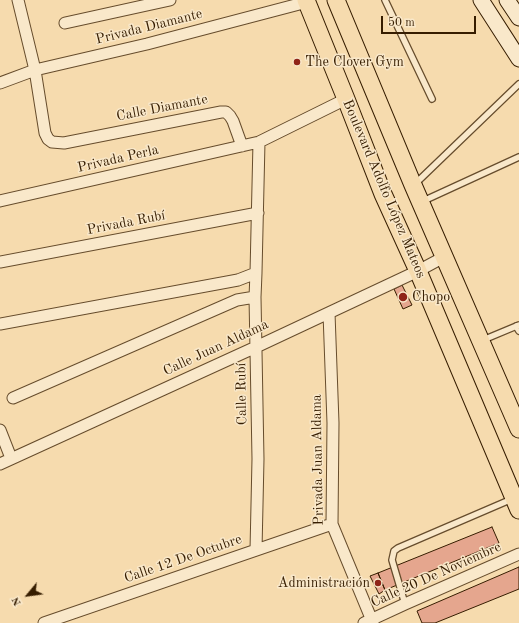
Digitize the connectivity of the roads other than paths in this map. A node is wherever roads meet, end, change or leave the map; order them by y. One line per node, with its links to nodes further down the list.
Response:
1 (18, 0): 11 (street)
2 (170, 0): 9 (street)
3 (336, 0): 19 (main road, Boulevard Adolfo López Mateos)
4 (385, 0): 15 (lane)
5 (481, 0): 10 (main road)
6 (507, 0): 8 (main road)
7 (306, 1): 11 (street, Privada Diamante); 14 (main road, Boulevard Adolfo López Mateos)
8 (519, 18)
9 (65, 23)
10 (519, 59)
11 (35, 70): 12 (street, Privada Diamante); 17 (street, Calle Diamante)
12 (0, 83)
13 (519, 84): 19 (lane)
14 (346, 99): 16 (street); 25 (main road, Boulevard Adolfo López Mateos)
15 (432, 99)
16 (259, 142): 17 (street); 22 (street, Calle Rubí)
17 (242, 146): 20 (street, Privada Perla)
18 (519, 157): 21 (lane)
19 (413, 185): 21 (main road, Boulevard Adolfo López Mateos)
20 (0, 201)
21 (420, 202): 23 (main road, Boulevard Adolfo López Mateos)
22 (258, 213): 24 (street, Privada Rubí); 26 (street, Calle Rubí)
23 (444, 258): 25 (street, Calle Juan Aldama); 31 (main road, Boulevard Adolfo López Mateos)
24 (0, 262)
25 (418, 271): 28 (street, Calle Juan Aldama); 38 (main road, Boulevard Adolfo López Mateos)
26 (256, 273): 27 (street, Calle Rubí); 29 (street)
27 (255, 297): 32 (street, Calle Rubí); 33 (street)
28 (329, 313): 32 (street, Calle Juan Aldama); 39 (street, Privada Juan Aldama)
29 (0, 324)
30 (518, 327): 31 (lane)
31 (480, 341): 34 (main road, Boulevard Adolfo López Mateos)
32 (256, 347): 36 (street, Calle Juan Aldama); 40 (street, Calle Rubí)
33 (13, 398)
34 (519, 429)
35 (0, 430): 36 (street)
36 (11, 458): 37 (street, Calle Juan Aldama)
37 (0, 464)
38 (517, 504): 42 (lane)
39 (332, 524): 40 (street, Calle 12 De Octubre); 43 (street, Privada Juan Aldama)
40 (256, 550): 44 (street, Calle 12 De Octubre)
41 (519, 554): 42 (street, Calle 20 De Noviembre)
42 (405, 604): 43 (street, Calle 20 De Noviembre)
43 (369, 622)
44 (44, 623)

